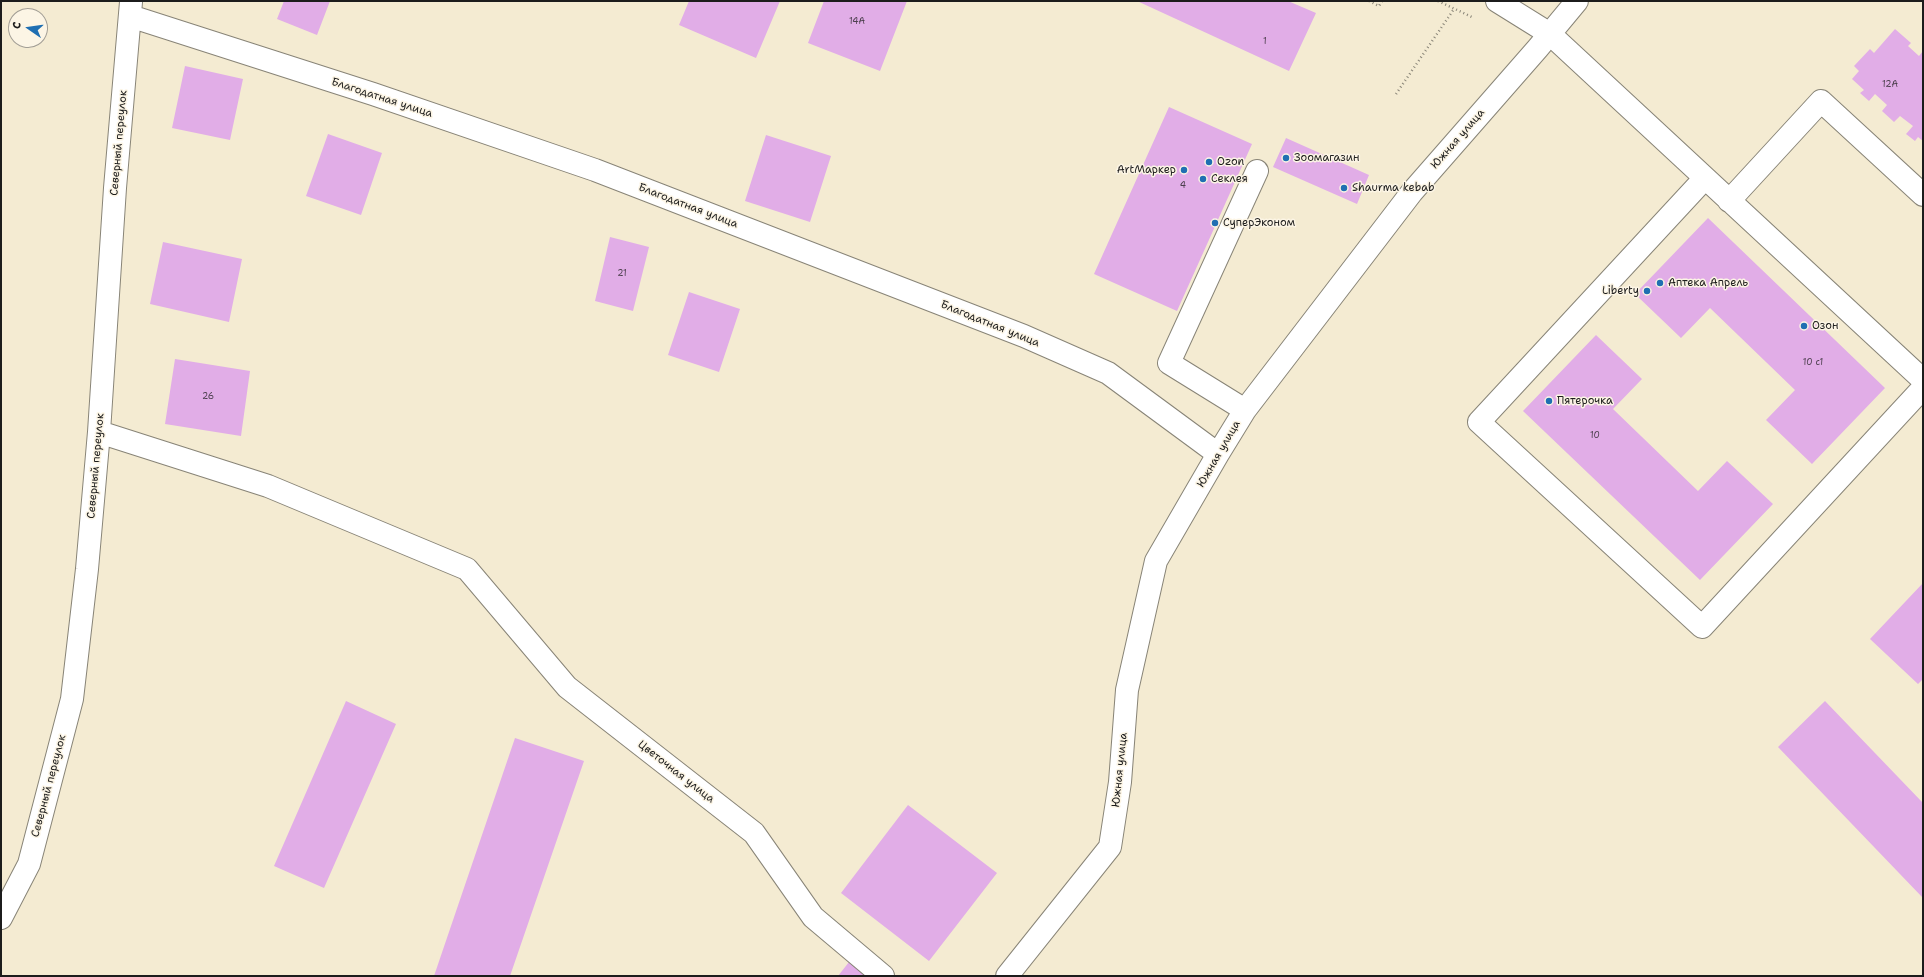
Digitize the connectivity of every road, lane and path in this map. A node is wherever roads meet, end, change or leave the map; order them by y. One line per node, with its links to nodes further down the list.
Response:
1 (1370, 1): 2 (path)
2 (1382, 1)
3 (1497, 1): 7 (street)
4 (1577, 1): 7 (street, Южная улица)
5 (130, 8): 16 (street, Северный переулок); 17 (street, Благодатная улица)
6 (1454, 9): 8 (path)
7 (1550, 34): 10 (street); 15 (street, Южная улица)
8 (1396, 94)
9 (1257, 171): 15 (street)
10 (1705, 178): 12 (street); 14 (street)
11 (1923, 195): 12 (street)
12 (1729, 201): 13 (street)
13 (1923, 380)
14 (1923, 388)
15 (1245, 410): 17 (street, Южная улица)
16 (99, 432): 18 (street, Северный переулок); 19 (street, Цветочная улица)
17 (1218, 454): 20 (street, Южная улица)
18 (1, 918)
19 (883, 976)
20 (1007, 976)

